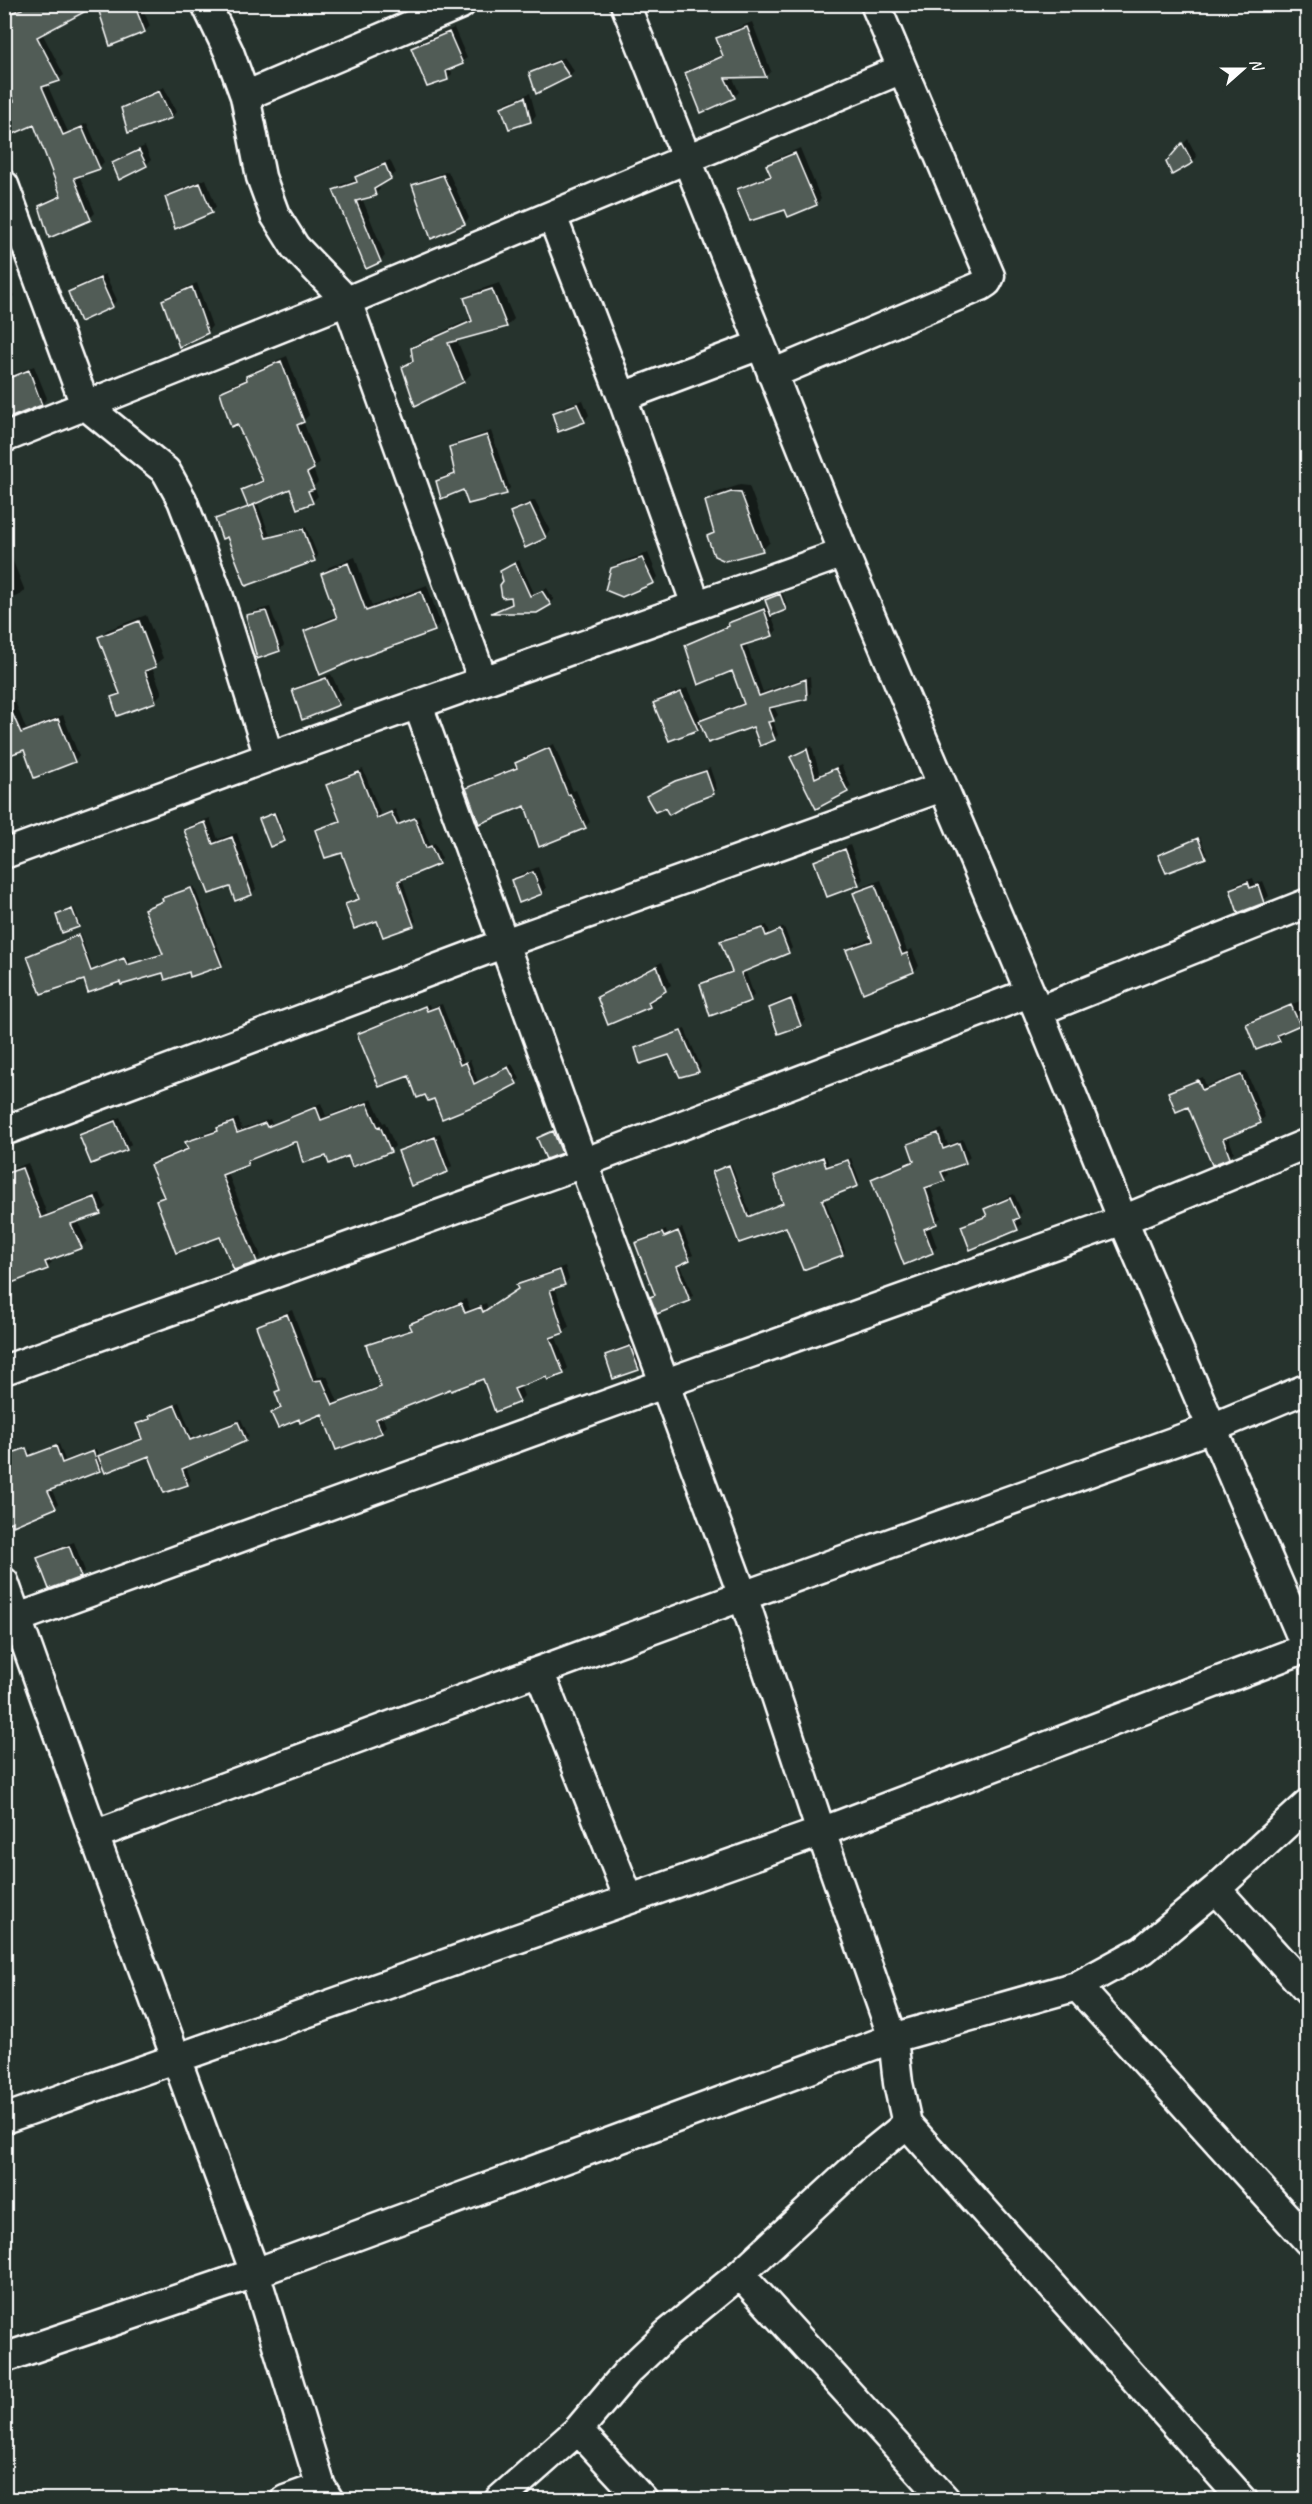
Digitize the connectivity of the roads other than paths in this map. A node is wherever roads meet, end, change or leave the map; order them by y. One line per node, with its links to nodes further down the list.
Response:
1 (206, 4): 6 (street)
2 (461, 4): 6 (street)
3 (626, 4): 7 (street)
4 (875, 4): 5 (street)
5 (902, 69): 7 (street); 12 (street)
6 (245, 96): 10 (street)
7 (686, 159): 9 (street); 11 (street)
8 (4, 185): 14 (street)
9 (552, 216): 10 (street); 13 (street)
10 (347, 301): 14 (street); 18 (street)
11 (760, 345): 12 (street); 13 (street)
12 (772, 374): 16 (street)
13 (622, 397): 17 (street)
14 (85, 405): 15 (street); 20 (street)
15 (4, 438)
16 (844, 553): 17 (street); 21 (street)
17 (696, 605): 18 (street)
18 (483, 681): 19 (street)
19 (418, 705): 20 (street); 24 (street)
20 (269, 757): 22 (street)
21 (942, 787): 24 (street); 25 (street)
22 (4, 854)
23 (1308, 903): 25 (street)
24 (505, 943): 26 (street); 28 (street)
25 (1033, 1002): 28 (street); 29 (street)
26 (4, 1131)
27 (1308, 1143): 29 (street)
28 (583, 1163): 30 (street); 31 (street)
29 (1123, 1220): 31 (street); 33 (street)
30 (6, 1372)
31 (666, 1383): 35 (street); 36 (street)
32 (1308, 1388): 33 (street)
33 (1212, 1428): 35 (street); 37 (street)
34 (4, 1582): 36 (street)
35 (743, 1596): 38 (street); 40 (street)
36 (18, 1618): 41 (street)
37 (1307, 1650): 40 (street)
38 (539, 1671): 41 (street); 43 (street)
39 (1308, 1804): 42 (street)
40 (821, 1832): 43 (street); 46 (street)
41 (94, 1835): 47 (street)
42 (1216, 1889): 44 (street); 45 (street)
43 (629, 1899): 47 (street)
44 (1077, 1986): 46 (street); 50 (street)
45 (1308, 1990)
46 (893, 2038): 49 (street); 51 (street)
47 (176, 2060): 48 (street); 51 (street)
48 (4, 2119)
49 (907, 2124): 52 (street); 60 (street)
50 (1308, 2241)
51 (255, 2273): 53 (street); 55 (street)
52 (740, 2274): 54 (street); 59 (street)
53 (4, 2358)
54 (579, 2430): 57 (street); 58 (street)
55 (325, 2493): 56 (street)
56 (285, 2499)
57 (499, 2499)
58 (643, 2499)
59 (946, 2499)
60 (1243, 2499)

